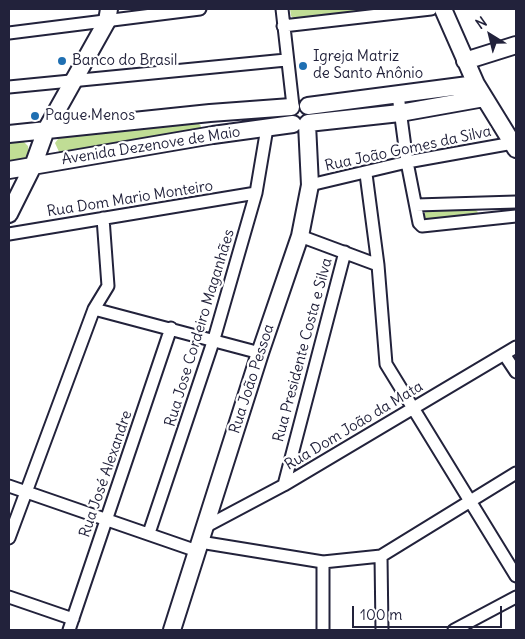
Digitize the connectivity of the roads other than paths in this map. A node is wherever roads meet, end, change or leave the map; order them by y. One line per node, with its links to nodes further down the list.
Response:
1 (200, 9): 5 (street)
2 (282, 9): 7 (street)
3 (431, 9): 7 (street)
4 (443, 9): 11 (street)
5 (156, 12): 6 (street)
6 (108, 15): 8 (street); 12 (street)
7 (283, 26): 10 (street)
8 (9, 33)
9 (514, 47): 11 (street)
10 (286, 60): 12 (street); 16 (street)
11 (465, 61): 14 (street)
12 (73, 82): 13 (street); 21 (street)
13 (9, 87)
14 (480, 91): 15 (street, Avenida Dezenove de Maio); 18 (street, Avenida Dezenove de Maio); 24 (street)
15 (398, 95): 16 (street, Avenida Dezenove de Maio); 18 (street)
16 (297, 106): 17 (street, Avenida Dezenove de Maio); 19 (street, Rua João Pessoa)
17 (210, 113): 21 (street, Avenida Dezenove de Maio); 23 (street)
18 (400, 113): 19 (street, Avenida Dezenove de Maio); 25 (street)
19 (303, 124): 20 (street, Avenida Dezenove de Maio); 29 (street, Rua João Pessoa)
20 (267, 128): 23 (street, Avenida Dezenove de Maio); 30 (street, Rua Jose Cordeiro Maganhães)
21 (46, 130): 22 (street, Avenida Dezenove de Maio); 26 (street)
22 (9, 134)
23 (213, 135): 26 (street, Avenida Dezenove de Maio)
24 (515, 146): 25 (street, Rua João Gomes da Silva)
25 (407, 162): 28 (street, Rua João Gomes da Silva); 32 (street)
26 (33, 166): 27 (street, Avenida Dezenove de Maio); 33 (street)
27 (9, 170)
28 (366, 174): 29 (street, Rua João Gomes da Silva); 39 (street)
29 (310, 185): 37 (street, Rua João Pessoa)
30 (256, 194): 35 (street, Rua Dom Mario Monteiro); 42 (street, Rua Jose Cordeiro Maganhães)
31 (516, 202): 32 (street)
32 (416, 204): 34 (street)
33 (9, 214)
34 (516, 216)
35 (103, 218): 36 (street, Rua Dom Mario Monteiro); 40 (street)
36 (9, 234)
37 (300, 236): 38 (street); 44 (street, Rua João Pessoa)
38 (345, 252): 39 (street); 49 (street, Rua Presidente Costa e Silva)
39 (378, 265): 47 (street)
40 (94, 309): 41 (street); 51 (street)
41 (171, 328): 42 (street); 53 (street, Rua José Alexandre)
42 (214, 339): 44 (street); 54 (street, Rua Jose Cordeiro Maganhães)
43 (516, 347): 45 (street, Rua Dom João da Mata)
44 (260, 353): 56 (street, Rua João Pessoa)
45 (504, 354): 46 (street); 47 (street, Rua Dom João da Mata)
46 (516, 372)
47 (412, 409): 49 (street, Rua Dom João da Mata); 52 (street)
48 (516, 473): 52 (street)
49 (284, 485): 56 (street, Rua Dom João da Mata)
50 (9, 486): 51 (street)
51 (25, 492): 53 (street); 55 (street)
52 (471, 500): 57 (street); 59 (street)
53 (107, 519): 54 (street); 62 (street, Rua José Alexandre)
54 (149, 533): 56 (street)
55 (9, 538)
56 (200, 540): 58 (street); 65 (street, Rua João Pessoa)
57 (381, 556): 58 (street); 67 (street)
58 (323, 562): 66 (street)
59 (516, 576)
60 (9, 597): 62 (street)
61 (516, 597): 63 (street)
62 (73, 619): 64 (street, Rua José Alexandre)
63 (472, 626): 68 (street)
64 (69, 630)
65 (172, 630)
66 (323, 630)
67 (382, 630)
68 (454, 630)

